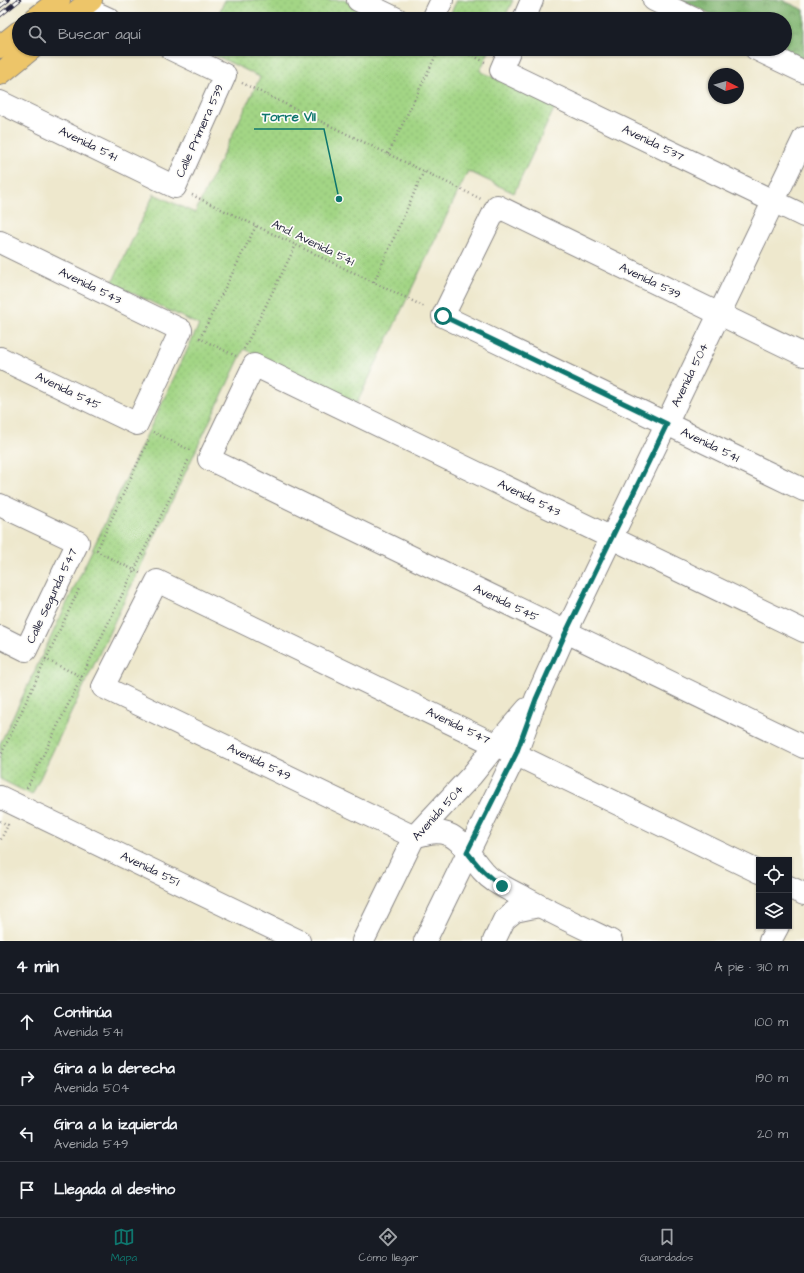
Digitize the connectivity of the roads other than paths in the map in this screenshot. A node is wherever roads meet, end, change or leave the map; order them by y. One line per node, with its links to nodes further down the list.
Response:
1 (59, 0): 6 (main road)
2 (358, 0): 7 (street)
3 (442, 0): 8 (street)
4 (532, 0): 9 (street)
5 (654, 0): 10 (street)
6 (44, 12)
7 (383, 12)
8 (436, 12)
9 (527, 12)
10 (679, 12)
11 (12, 38): 12 (main road)
12 (0, 48)
13 (22, 56): 18 (main road)
14 (186, 56): 21 (street, Calle Primera 539)
15 (507, 56): 22 (street, Avenida 537)
16 (771, 56): 17 (street)
17 (804, 72)
18 (0, 74)
19 (0, 102): 21 (street, Avenida 541)
20 (804, 138): 22 (street, Avenida 504)
21 (176, 187)
22 (773, 201): 23 (street, Avenida 537); 25 (street, Avenida 504)
23 (804, 216)
24 (0, 242): 31 (street, Avenida 543)
25 (720, 314): 26 (street, Avenida 539); 27 (street, Avenida 539); 30 (street, Avenida 504)
26 (443, 316): 30 (street, Avenida 541)
27 (804, 355)
28 (0, 358): 31 (street, Avenida 545)
29 (247, 361): 34 (street, Avenida 543); 37 (street, Avenida 545)
30 (667, 424): 32 (street, Avenida 541); 34 (street, Avenida 504)
31 (149, 430)
32 (804, 490)
33 (0, 505): 38 (street, Calle Segunda 547)
34 (612, 538): 36 (street, Avenida 543); 37 (street, Avenida 504)
35 (157, 581): 40 (street, Avenida 547); 44 (street, Avenida 549)
36 (804, 630)
37 (566, 632): 39 (street, Avenida 504); 41 (street, Avenida 545)
38 (0, 638)
39 (536, 699): 40 (street, Avenida 504); 42 (street, Avenida 504)
40 (496, 745): 42 (street, Avenida 547); 44 (street, Avenida 504)
41 (804, 746)
42 (516, 754): 45 (street, Avenida 504); 46 (street, Avenida 547)
43 (0, 798): 49 (street, Avenida 551)
44 (414, 837): 45 (street); 50 (street, Avenida 504)
45 (467, 852): 47 (street); 51 (street, Avenida 504)
46 (756, 871)
47 (539, 906): 52 (street); 53 (street)
48 (776, 929): 54 (street)
49 (300, 941)
50 (363, 941)
51 (425, 941)
52 (494, 941)
53 (612, 941)
54 (770, 941)

